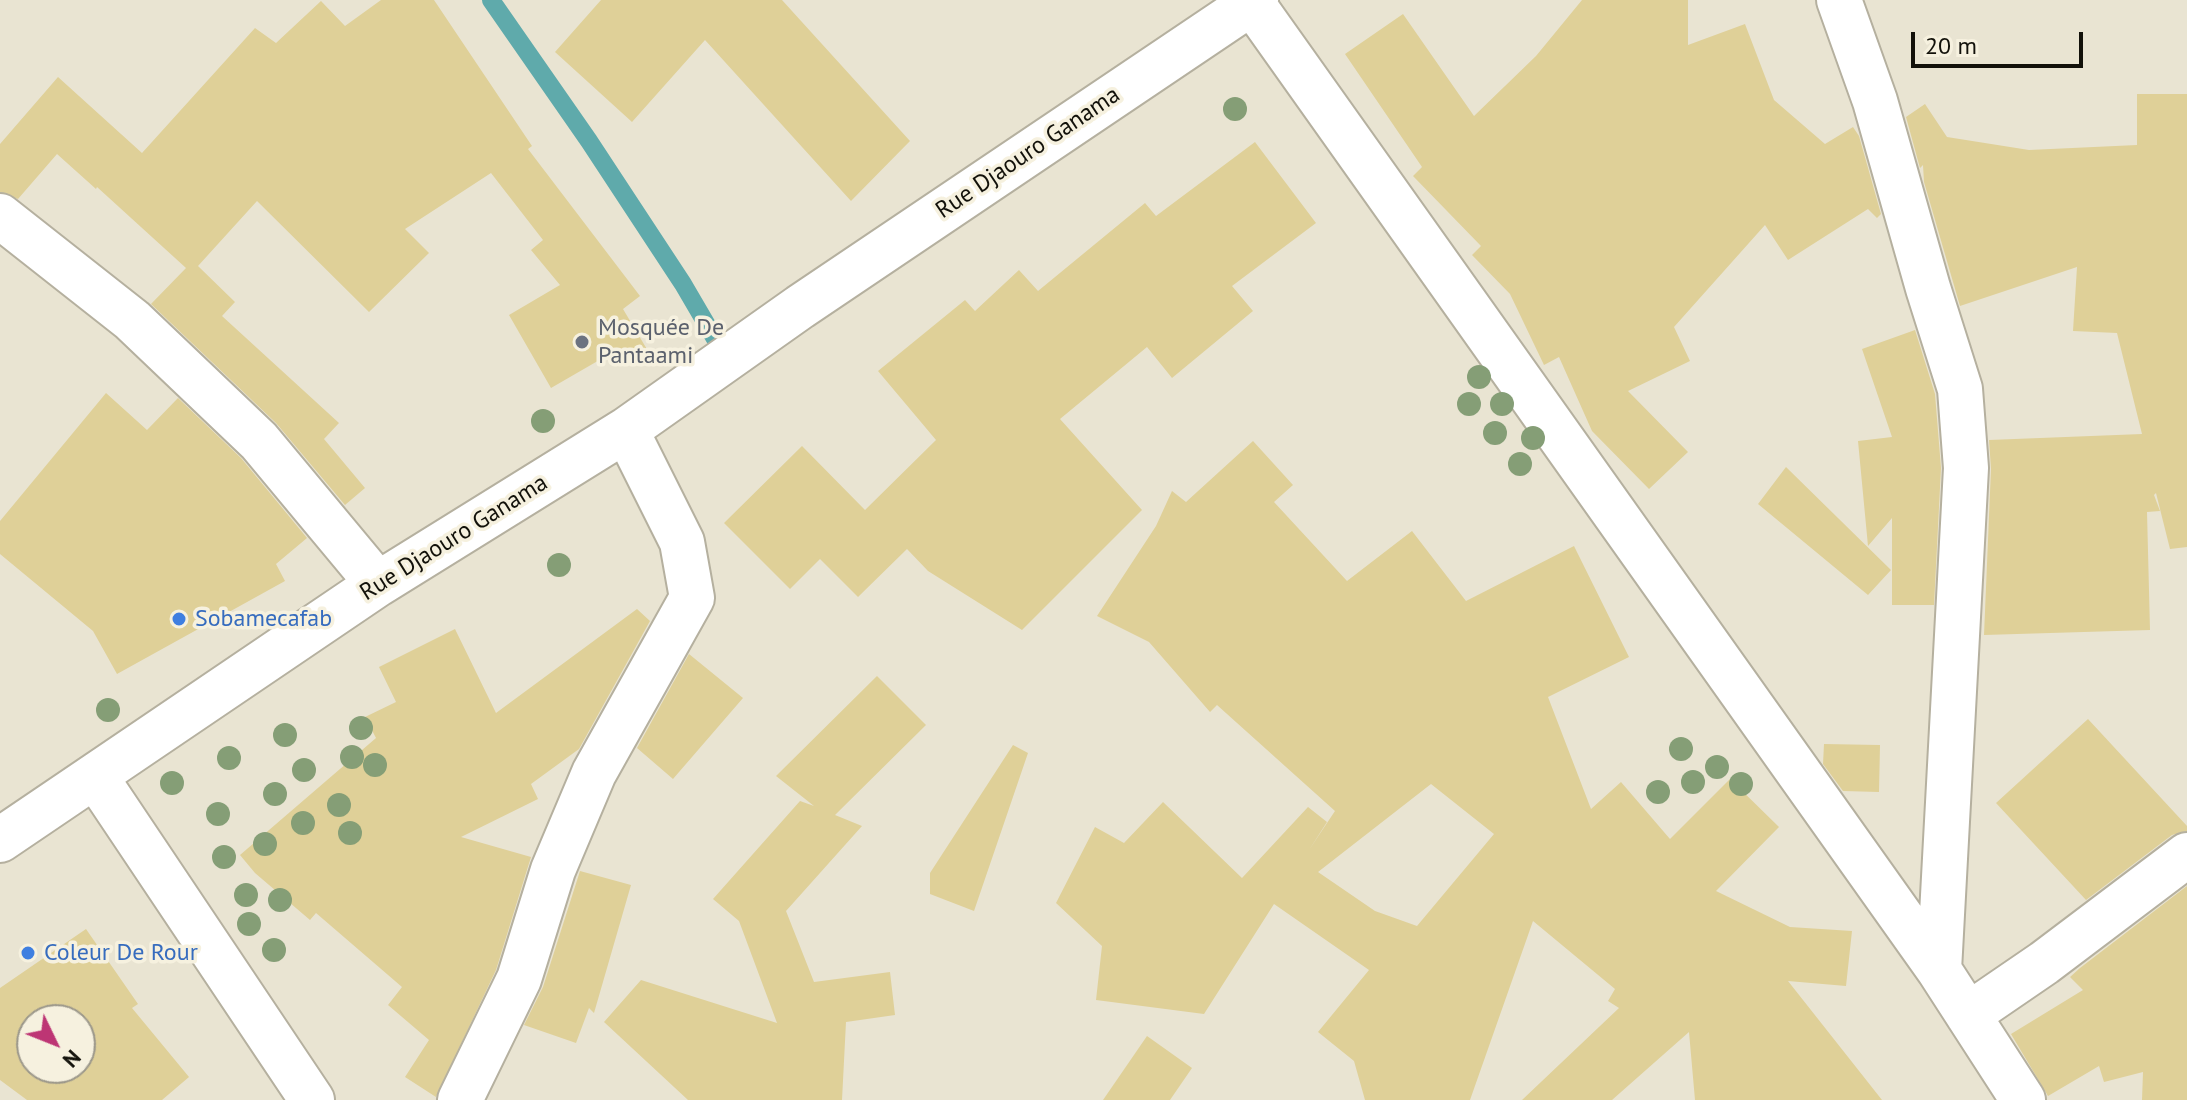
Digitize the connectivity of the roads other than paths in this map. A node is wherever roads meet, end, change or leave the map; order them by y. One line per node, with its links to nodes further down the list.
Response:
1 (1839, 0): 9 (street)
2 (1254, 1): 4 (street, Rue Djaouro Ganama); 9 (street)
3 (0, 216): 5 (street)
4 (626, 430): 5 (street, Rue Djaouro Ganama); 12 (street)
5 (378, 584): 6 (street, Rue Djaouro Ganama)
6 (95, 776): 7 (street, Rue Djaouro Ganama); 11 (street)
7 (0, 840)
8 (2187, 855): 10 (street)
9 (1939, 970): 10 (street)
10 (1968, 1015): 13 (street)
11 (312, 1100)
12 (460, 1100)
13 (2023, 1100)

